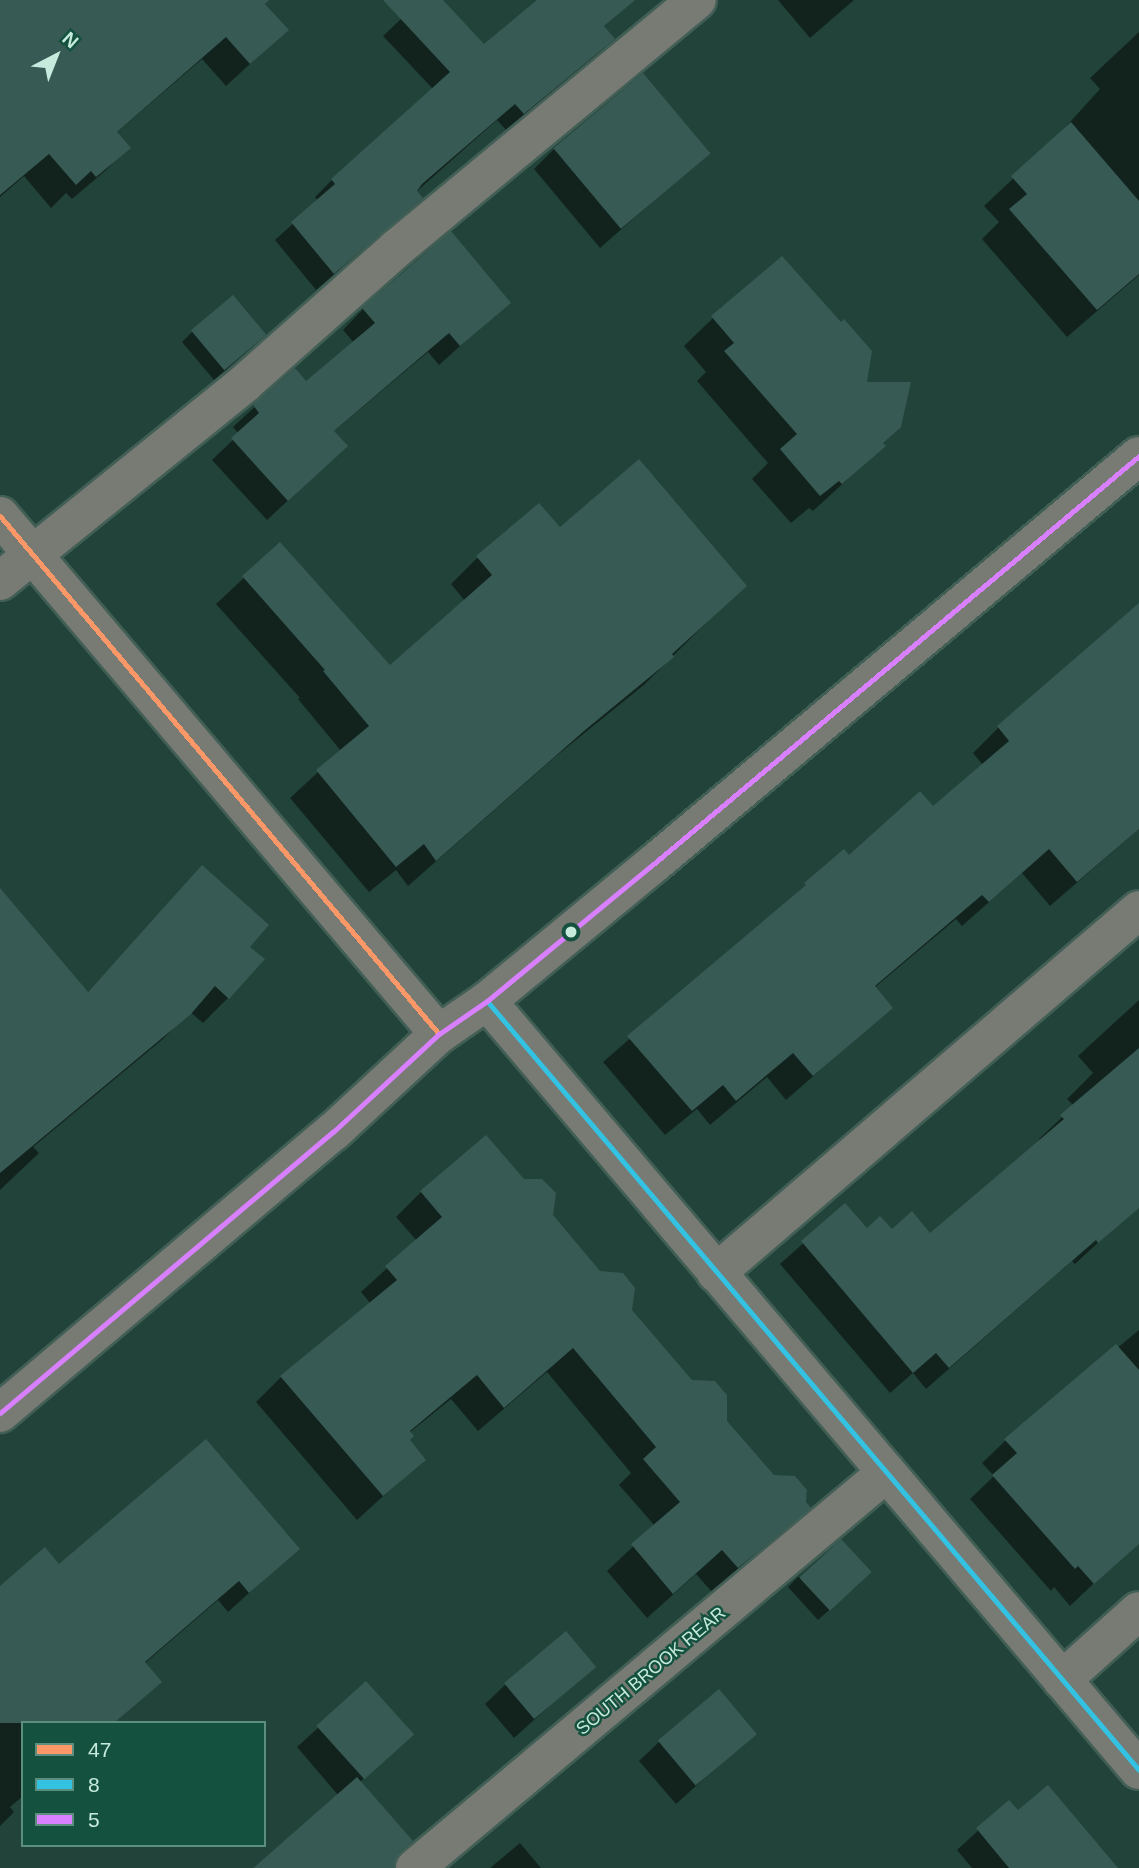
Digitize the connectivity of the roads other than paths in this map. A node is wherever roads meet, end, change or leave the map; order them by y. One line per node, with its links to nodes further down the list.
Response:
1 (697, 0): 4 (street)
2 (1139, 456): 7 (street)
3 (0, 516): 4 (street)
4 (32, 554): 5 (street); 8 (street)
5 (0, 580)
6 (1139, 910): 9 (street)
7 (487, 1002): 8 (street); 9 (street)
8 (439, 1034): 10 (street)
9 (716, 1273): 11 (street)
10 (0, 1413)
11 (886, 1473): 13 (street); 15 (street, SOUTH BROOK REAR)
12 (1139, 1611): 13 (street)
13 (1062, 1680): 14 (street)
14 (1139, 1770)
15 (415, 1868)

